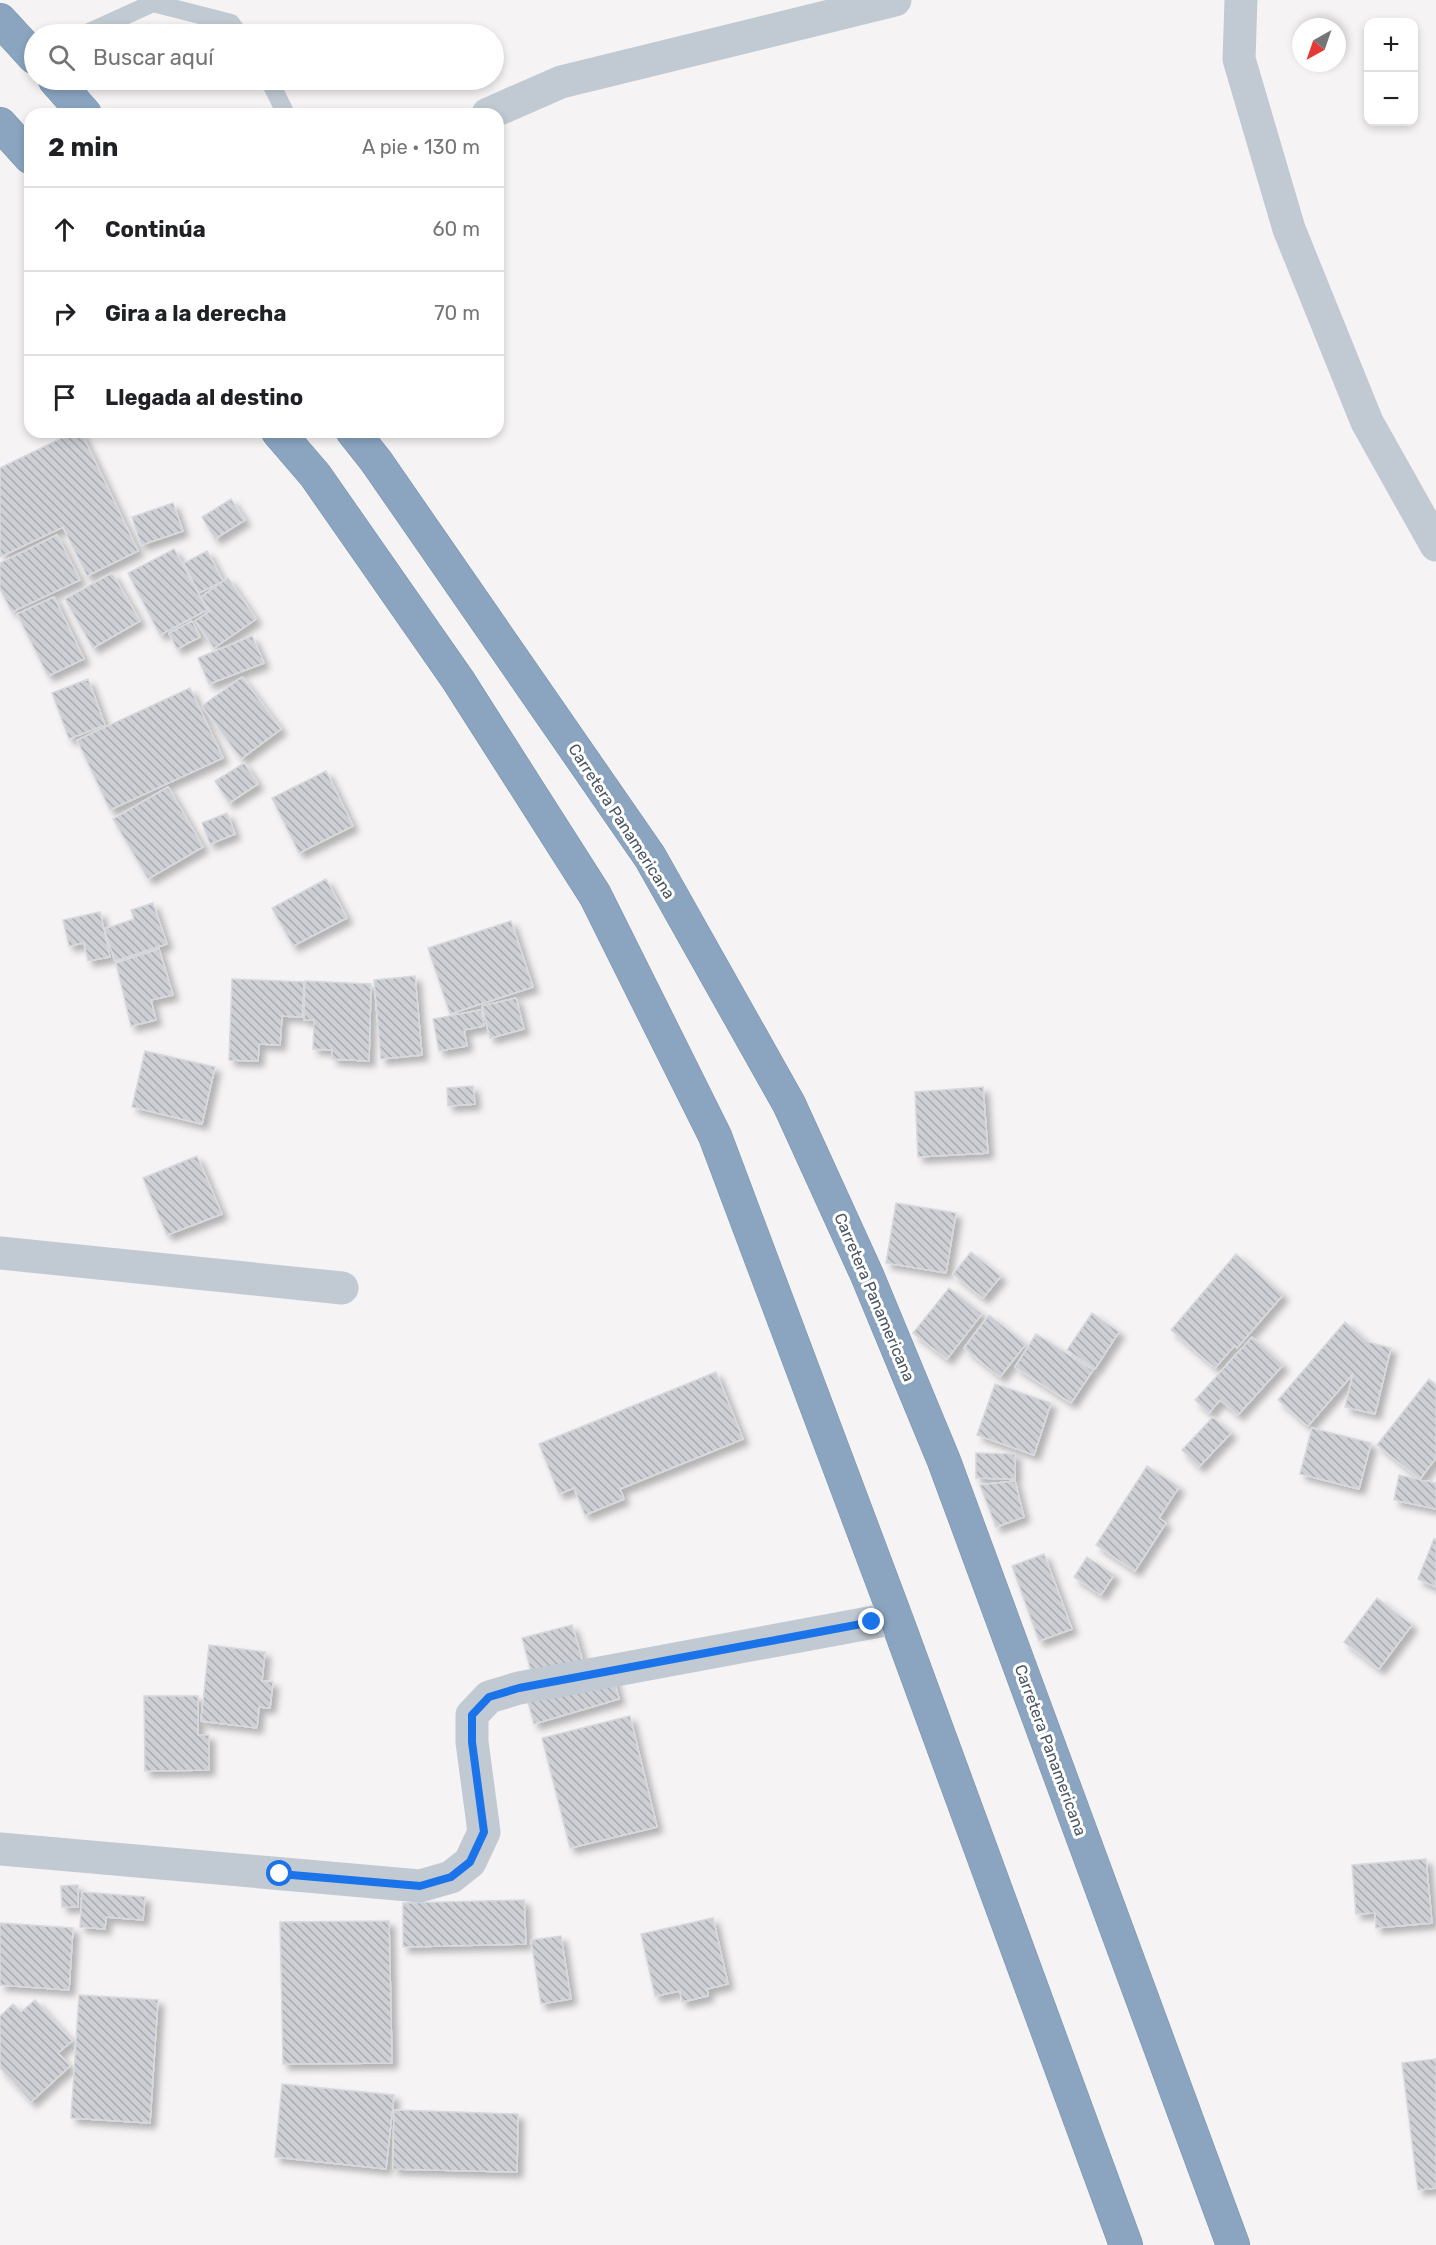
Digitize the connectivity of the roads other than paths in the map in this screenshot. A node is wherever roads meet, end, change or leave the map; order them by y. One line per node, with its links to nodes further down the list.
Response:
1 (895, 0): 11 (street)
2 (1241, 0): 16 (street)
3 (0, 20): 6 (highway)
4 (107, 24): 5 (lane)
5 (232, 24)
6 (24, 46)
7 (64, 90): 9 (highway)
8 (274, 90): 10 (lane)
9 (80, 108)
10 (283, 108)
11 (502, 108)
12 (0, 124): 13 (highway)
13 (24, 150)
14 (283, 438): 19 (highway)
15 (358, 438): 22 (highway, Carretera Panamericana)
16 (1436, 544)
17 (0, 1253): 18 (street)
18 (342, 1287)
19 (896, 1618): 20 (street); 21 (highway)
20 (0, 1849)
21 (1126, 2245)
22 (1233, 2245)

